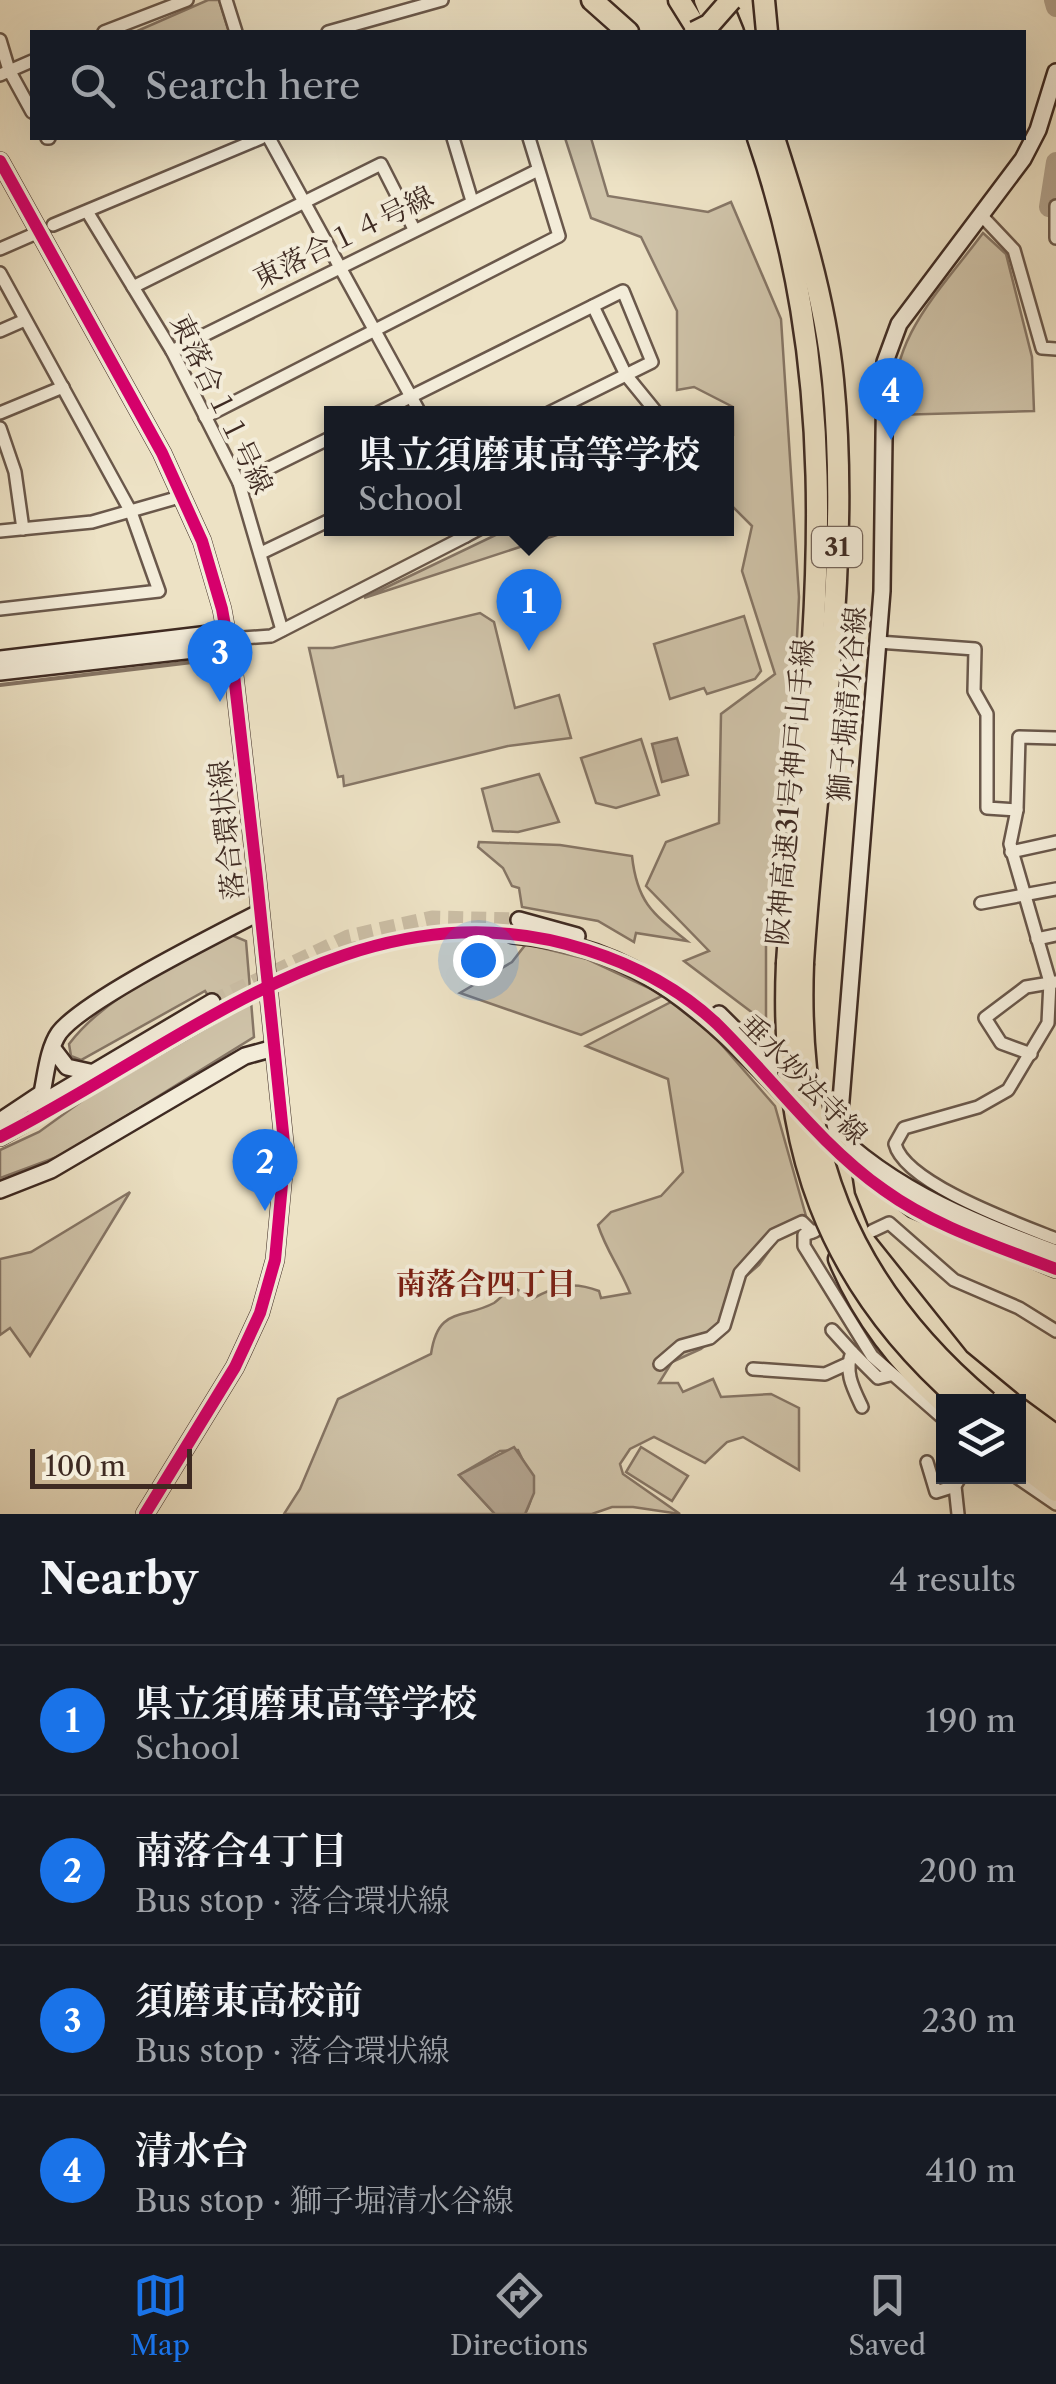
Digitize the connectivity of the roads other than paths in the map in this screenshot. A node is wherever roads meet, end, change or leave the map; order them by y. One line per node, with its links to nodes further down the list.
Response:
1 (188, 0): 10 (street)
2 (226, 0): 12 (street)
3 (442, 0): 13 (street)
4 (592, 0): 14 (highway)
5 (680, 0): 15 (highway)
6 (705, 0): 17 (highway)
7 (720, 0): 18 (highway)
8 (731, 0): 16 (highway, bridge)
9 (764, 0): 19 (highway)
10 (150, 7): 11 (street)
11 (108, 30)
12 (235, 30)
13 (335, 30)
14 (626, 30)
15 (696, 30)
16 (700, 30)
17 (717, 30)
18 (732, 30)
19 (766, 30)
20 (0, 40): 23 (street)
21 (30, 62): 23 (street)
22 (1056, 72): 39 (street, 獅子堀清水谷線)
23 (4, 73): 24 (street)
24 (30, 109)
25 (256, 140): 38 (street)
26 (270, 140): 36 (street)
27 (454, 140): 35 (street)
28 (530, 140): 34 (street)
29 (749, 140): 45 (highway, 31)
30 (759, 140): 45 (highway, 阪神高速31号神戸山手線 / 31)
31 (775, 140): 50 (highway, 阪神高速31号神戸山手線 / 31)
32 (789, 140): 50 (highway)
33 (0, 162): 41 (street, 落合環状線)
34 (538, 170): 35 (street, 東落合１４号線); 52 (street)
35 (472, 201): 42 (street, 東落合１４号線)
36 (307, 202): 42 (street); 46 (street); 48 (street)
37 (1056, 206): 40 (street)
38 (88, 213): 41 (street); 48 (street, 東落合１１号線)
39 (982, 215): 54 (street); 78 (street, 獅子堀清水谷線)
40 (1056, 223): 43 (street)
41 (46, 228): 44 (street); 68 (street, 落合環状線)
42 (414, 229): 46 (street, 東落合１４号線)
43 (1056, 238)
44 (0, 250)
45 (794, 257): 92 (highway, 阪神高速31号神戸山手線 / 31)
46 (341, 264): 52 (street); 55 (street, 東落合１４号線)
47 (0, 273): 51 (street)
48 (133, 287): 55 (street, 東落合１１号線)
49 (593, 306): 56 (street); 56 (street); 58 (street)
50 (820, 306): 92 (highway, 阪神高速31号神戸山手線 / 31)
51 (25, 320): 53 (street); 57 (street)
52 (377, 329): 58 (street); 64 (street)
53 (0, 331)
54 (1056, 349)
55 (172, 351): 64 (street, 東落合１１号線)
56 (626, 376): 61 (street); 62 (street)
57 (62, 387): 63 (street); 69 (street)
58 (414, 396): 59 (street); 60 (street)
59 (394, 406)
60 (417, 406)
61 (565, 406)
62 (650, 406)
63 (0, 412)
64 (205, 417): 67 (street, 東落合１１号線)
65 (0, 428): 71 (street)
66 (324, 441): 67 (street)
67 (239, 483): 74 (street, 東落合１１号線)
68 (184, 496): 69 (street); 77 (street, 落合環状線)
69 (131, 512): 71 (street); 75 (street)
70 (324, 523): 74 (street)
71 (23, 529): 72 (street)
72 (0, 531)
73 (457, 536): 76 (street)
74 (261, 553): 76 (street, 東落合１１号線)
75 (0, 610)
76 (282, 630): 77 (street)
77 (228, 639): 79 (street); 80 (street); 88 (street, 落合環状線)
78 (878, 642): 82 (street); 100 (street, 獅子堀清水谷線)
79 (0, 659)
80 (0, 672)
81 (1056, 738): 82 (street)
82 (1018, 810): 84 (street)
83 (1056, 842): 84 (street)
84 (1011, 852): 86 (street)
85 (1056, 889): 86 (street)
86 (1022, 896): 87 (street); 91 (street)
87 (981, 903)
88 (260, 912): 94 (street, 落合環状線); 95 (street)
89 (516, 928): 100 (street, 垂水妙法寺線)
90 (1056, 935): 91 (street)
91 (1037, 938): 93 (street)
92 (795, 963): 112 (highway, 阪神高速31号神戸山手線 / 31, bridge); 113 (highway, 阪神高速31号神戸山手線 / 31, bridge)
93 (1053, 982): 96 (street); 96 (street)
94 (274, 1048): 101 (street); 132 (street, 落合環状線)
95 (54, 1050): 97 (street); 98 (street)
96 (1032, 1054): 103 (street)
97 (94, 1072): 98 (street); 99 (street)
98 (0, 1123)
99 (0, 1141)
100 (837, 1143): 104 (street, 垂水妙法寺線); 105 (street, 垂水妙法寺線); 114 (highway); 115 (highway)
101 (0, 1190)
102 (872, 1231): 107 (street)
103 (1056, 1238)
104 (1056, 1253)
105 (1056, 1268)
106 (832, 1330): 108 (street)
107 (1056, 1331)
108 (849, 1358): 110 (street); 111 (street); 116 (street)
109 (660, 1364): 111 (street)
110 (752, 1370)
111 (890, 1375): 117 (street)
112 (955, 1394)
113 (979, 1394)
114 (1000, 1394)
115 (936, 1395)
116 (862, 1406)
117 (936, 1412)
118 (1026, 1414): 120 (highway)
119 (1026, 1433): 122 (highway)
120 (1056, 1436)
121 (1026, 1452): 125 (highway)
122 (1056, 1454)
123 (926, 1462): 126 (street)
124 (1026, 1468): 129 (highway)
125 (1056, 1473)
126 (952, 1484)
127 (958, 1484): 131 (street)
128 (1026, 1484): 130 (street)
129 (1056, 1491)
130 (1056, 1504)
131 (953, 1513)
132 (144, 1514)

